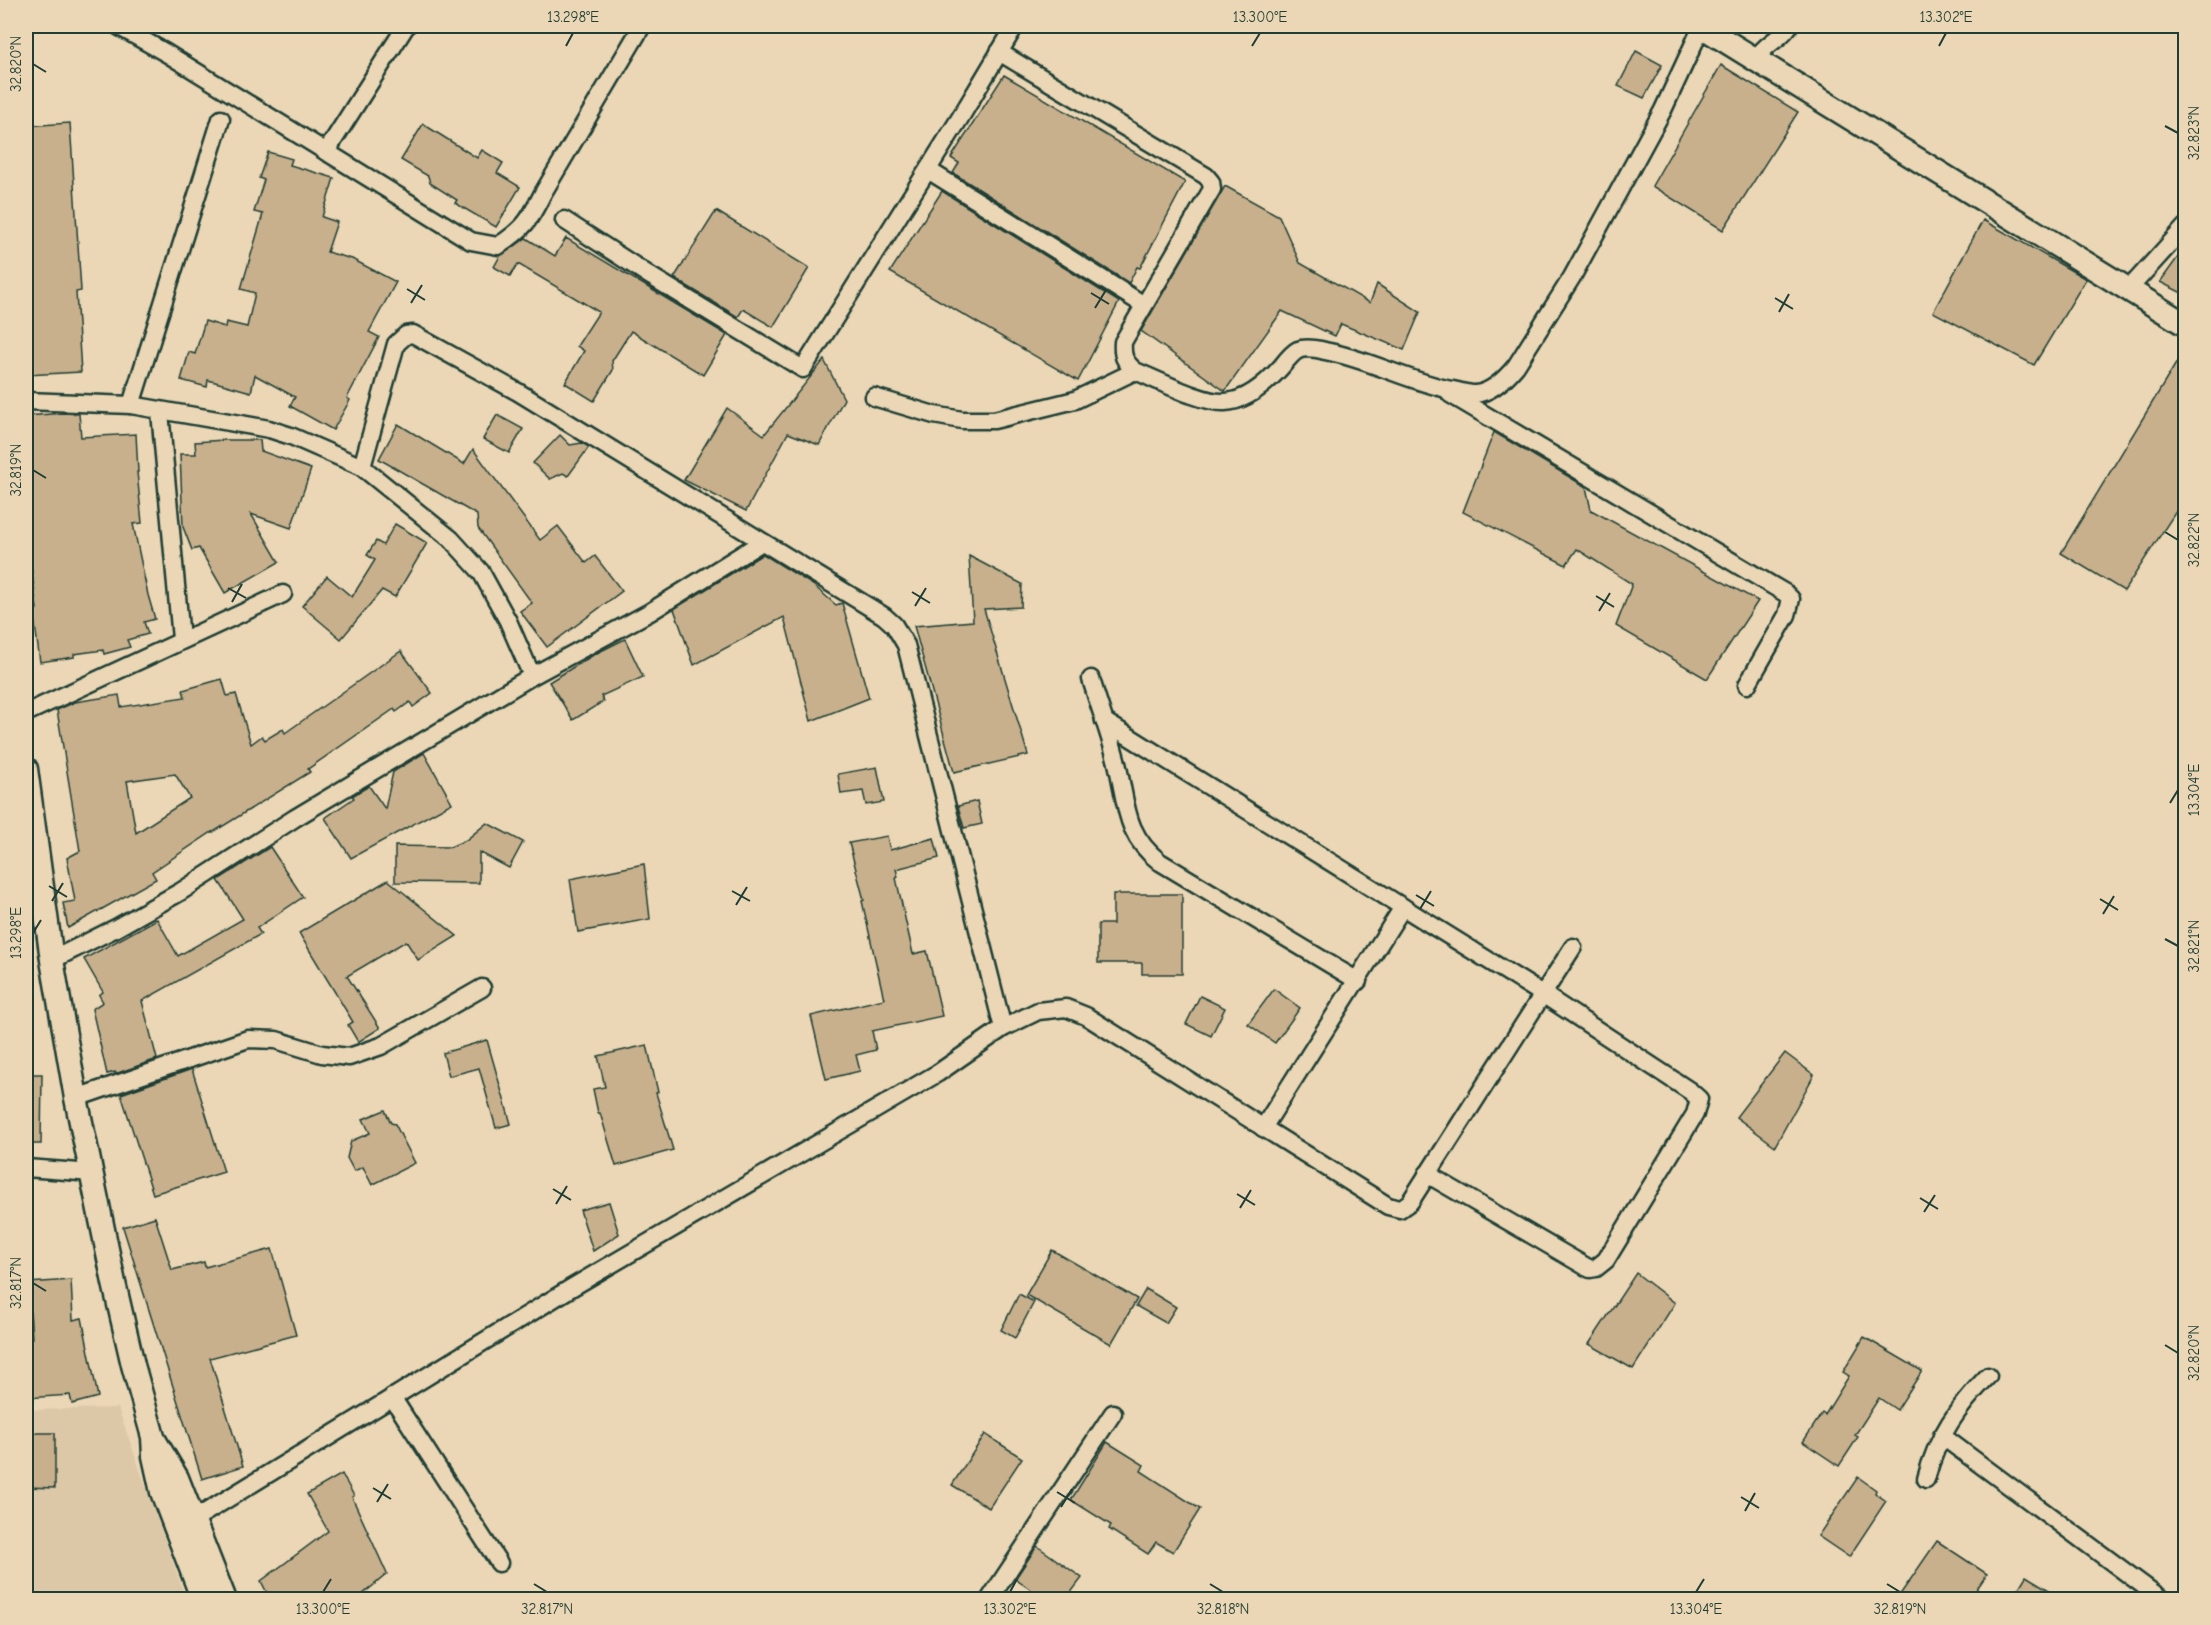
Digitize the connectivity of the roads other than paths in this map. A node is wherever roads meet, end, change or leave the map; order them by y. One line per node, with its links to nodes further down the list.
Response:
1 (118, 26): 10 (street)
2 (406, 26): 10 (street)
3 (642, 26): 10 (street)
4 (1015, 26): 7 (street)
5 (1701, 26): 8 (main road); 18 (street)
6 (1789, 26): 8 (street)
7 (999, 52): 11 (street); 15 (street)
8 (1756, 59): 14 (main road)
9 (220, 119): 21 (street)
10 (326, 152)
11 (927, 170): 12 (street); 15 (street)
12 (564, 220)
13 (2186, 226): 14 (street)
14 (2127, 291): 16 (main road)
15 (1144, 305): 17 (street)
16 (2186, 325)
17 (1135, 371): 18 (street); 19 (street)
18 (1439, 387): 29 (street)
19 (874, 397)
20 (26, 400): 21 (street)
21 (131, 405): 22 (street)
22 (160, 412): 23 (street); 26 (street)
23 (362, 467): 24 (street); 27 (street)
24 (762, 542): 27 (street); 39 (street)
25 (283, 594): 26 (street)
26 (181, 639): 30 (street)
27 (532, 676): 35 (street)
28 (1091, 679): 31 (street)
29 (1747, 685)
30 (26, 713)
31 (1104, 721): 33 (street); 36 (street)
32 (26, 769): 35 (main road)
33 (1403, 907): 36 (street); 38 (street)
34 (1573, 947): 38 (street)
35 (52, 960): 40 (main road)
36 (1358, 981): 41 (street)
37 (482, 988): 40 (street)
38 (1544, 995): 44 (street); 44 (street)
39 (1003, 1028): 41 (street); 46 (street)
40 (76, 1098): 43 (main road)
41 (1263, 1128): 44 (street)
42 (26, 1168): 43 (street)
43 (93, 1173): 49 (main road)
44 (1427, 1174)
45 (1988, 1376): 48 (street)
46 (392, 1397): 51 (street); 52 (street)
47 (1113, 1413): 55 (street)
48 (1942, 1436): 50 (street); 56 (street)
49 (153, 1437): 51 (main road); 53 (main road)
50 (1926, 1479)
51 (193, 1520): 54 (main road)
52 (499, 1563)
53 (203, 1599)
54 (225, 1599)
55 (988, 1599)
56 (2163, 1599)

